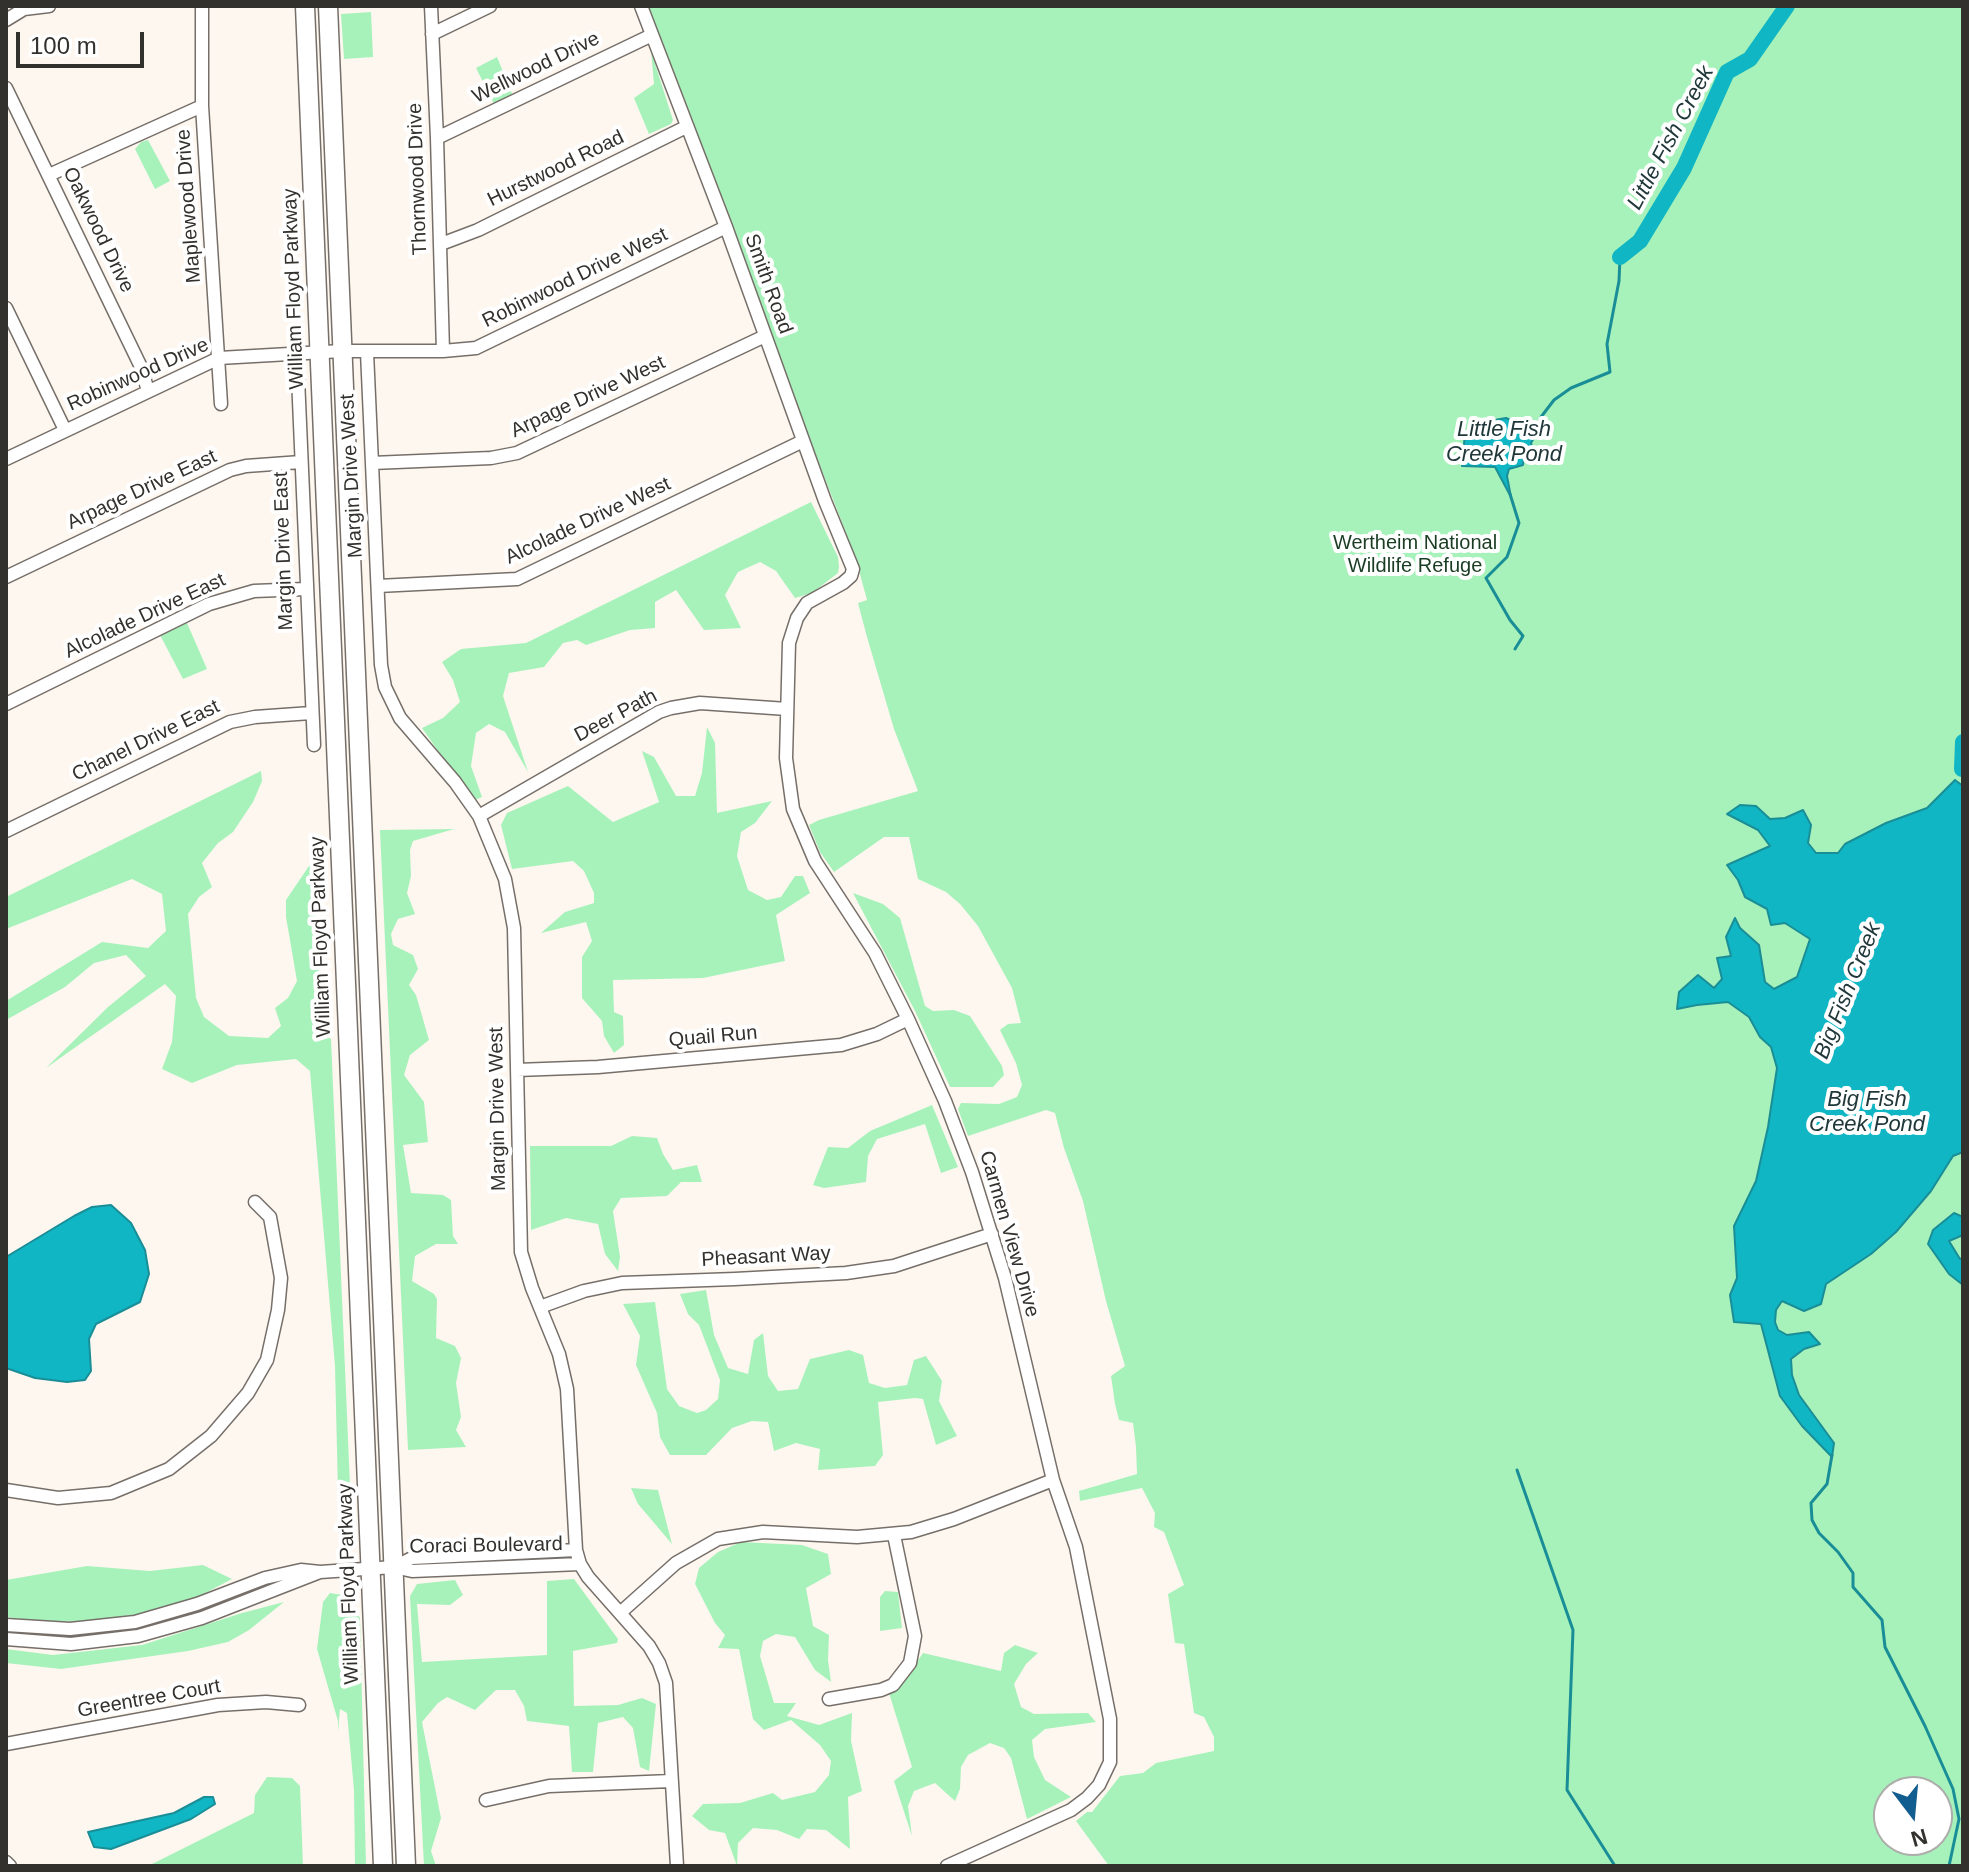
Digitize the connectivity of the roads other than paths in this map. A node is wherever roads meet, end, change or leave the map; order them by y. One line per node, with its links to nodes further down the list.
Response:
1 (49, 6): 8 (street)
2 (202, 6): 12 (street, Maplewood Drive)
3 (305, 6): 23 (highway, William Floyd Parkway)
4 (328, 6): 20 (highway)
5 (431, 6): 9 (street, Thornwood Drive)
6 (490, 6): 9 (street)
7 (641, 6): 10 (street, Smith Road)
8 (6, 20)
9 (432, 34): 14 (street, Thornwood Drive)
10 (652, 35): 13 (street, Smith Road); 14 (street, Wellwood Drive)
11 (6, 88): 15 (street, Oakwood Drive)
12 (202, 106): 15 (street); 25 (street, Maplewood Drive)
13 (686, 127): 16 (street, Smith Road); 17 (street, Hurstwood Road)
14 (437, 138): 17 (street, Thornwood Drive)
15 (49, 175): 26 (street, Oakwood Drive)
16 (726, 227): 19 (street, Smith Road); 21 (street, Robinwood Drive West)
17 (441, 244): 21 (street, Thornwood Drive)
18 (6, 308): 28 (street)
19 (765, 336): 29 (street, Smith Road); 32 (street, Arpage Drive West)
20 (342, 351): 22 (street, Robinwood Drive West); 23 (street, Robinwood Drive); 53 (highway)
21 (443, 351): 22 (street, Robinwood Drive West)
22 (367, 352): 32 (street, Margin Drive West)
23 (319, 353): 24 (street, Robinwood Drive); 54 (highway, William Floyd Parkway)
24 (297, 355): 25 (street, Robinwood Drive); 31 (street, Margin Drive East)
25 (219, 358): 26 (street, Robinwood Drive); 27 (street, Maplewood Drive)
26 (148, 391): 28 (street, Robinwood Drive)
27 (221, 404)
28 (65, 430): 30 (street, Robinwood Drive)
29 (803, 441): 33 (street, Smith Road); 35 (street, Alcolade Drive West)
30 (6, 459)
31 (301, 462): 34 (street, Arpage Drive East); 36 (street, Margin Drive East)
32 (372, 463): 35 (street, Margin Drive West)
33 (851, 576): 38 (street, Carmen View Drive)
34 (6, 577)
35 (378, 586): 41 (street, Margin Drive West)
36 (306, 589): 37 (street, Alcolade Drive East); 39 (street, Margin Drive East)
37 (6, 704)
38 (787, 709): 41 (street, Deer Path); 43 (street, Carmen View Drive)
39 (311, 713): 40 (street, Margin Drive East); 42 (street, Chanel Drive East)
40 (314, 745)
41 (479, 816): 44 (street, Margin Drive West)
42 (6, 831)
43 (908, 1019): 44 (street, Quail Run); 46 (street, Carmen View Drive)
44 (517, 1070): 47 (street, Margin Drive West)
45 (255, 1202): 49 (street)
46 (992, 1234): 47 (street, Pheasant Way); 48 (street, Carmen View Drive)
47 (540, 1307): 51 (street, Margin Drive West)
48 (1053, 1480): 50 (street); 67 (street, Carmen View Drive)
49 (6, 1490)
50 (894, 1535): 56 (street); 59 (street)
51 (576, 1550): 52 (street, Margin Drive West); 53 (street, Coraci Boulevard)
52 (580, 1564): 53 (street, Coraci Boulevard); 56 (street, Margin Drive West)
53 (394, 1567): 54 (street, Coraci Boulevard); 65 (highway)
54 (370, 1569): 55 (street, Coraci Boulevard); 64 (highway, William Floyd Parkway)
55 (320, 1572): 57 (street, Coraci Boulevard); 58 (street)
56 (620, 1613): 62 (street, Margin Drive West)
57 (6, 1625)
58 (6, 1639)
59 (829, 1699)
60 (299, 1705): 61 (street, Greentree Court)
61 (6, 1744)
62 (671, 1781): 63 (street); 66 (street, Margin Drive West)
63 (486, 1800)
64 (383, 1866)
65 (406, 1866)
66 (677, 1866)
67 (947, 1866)

